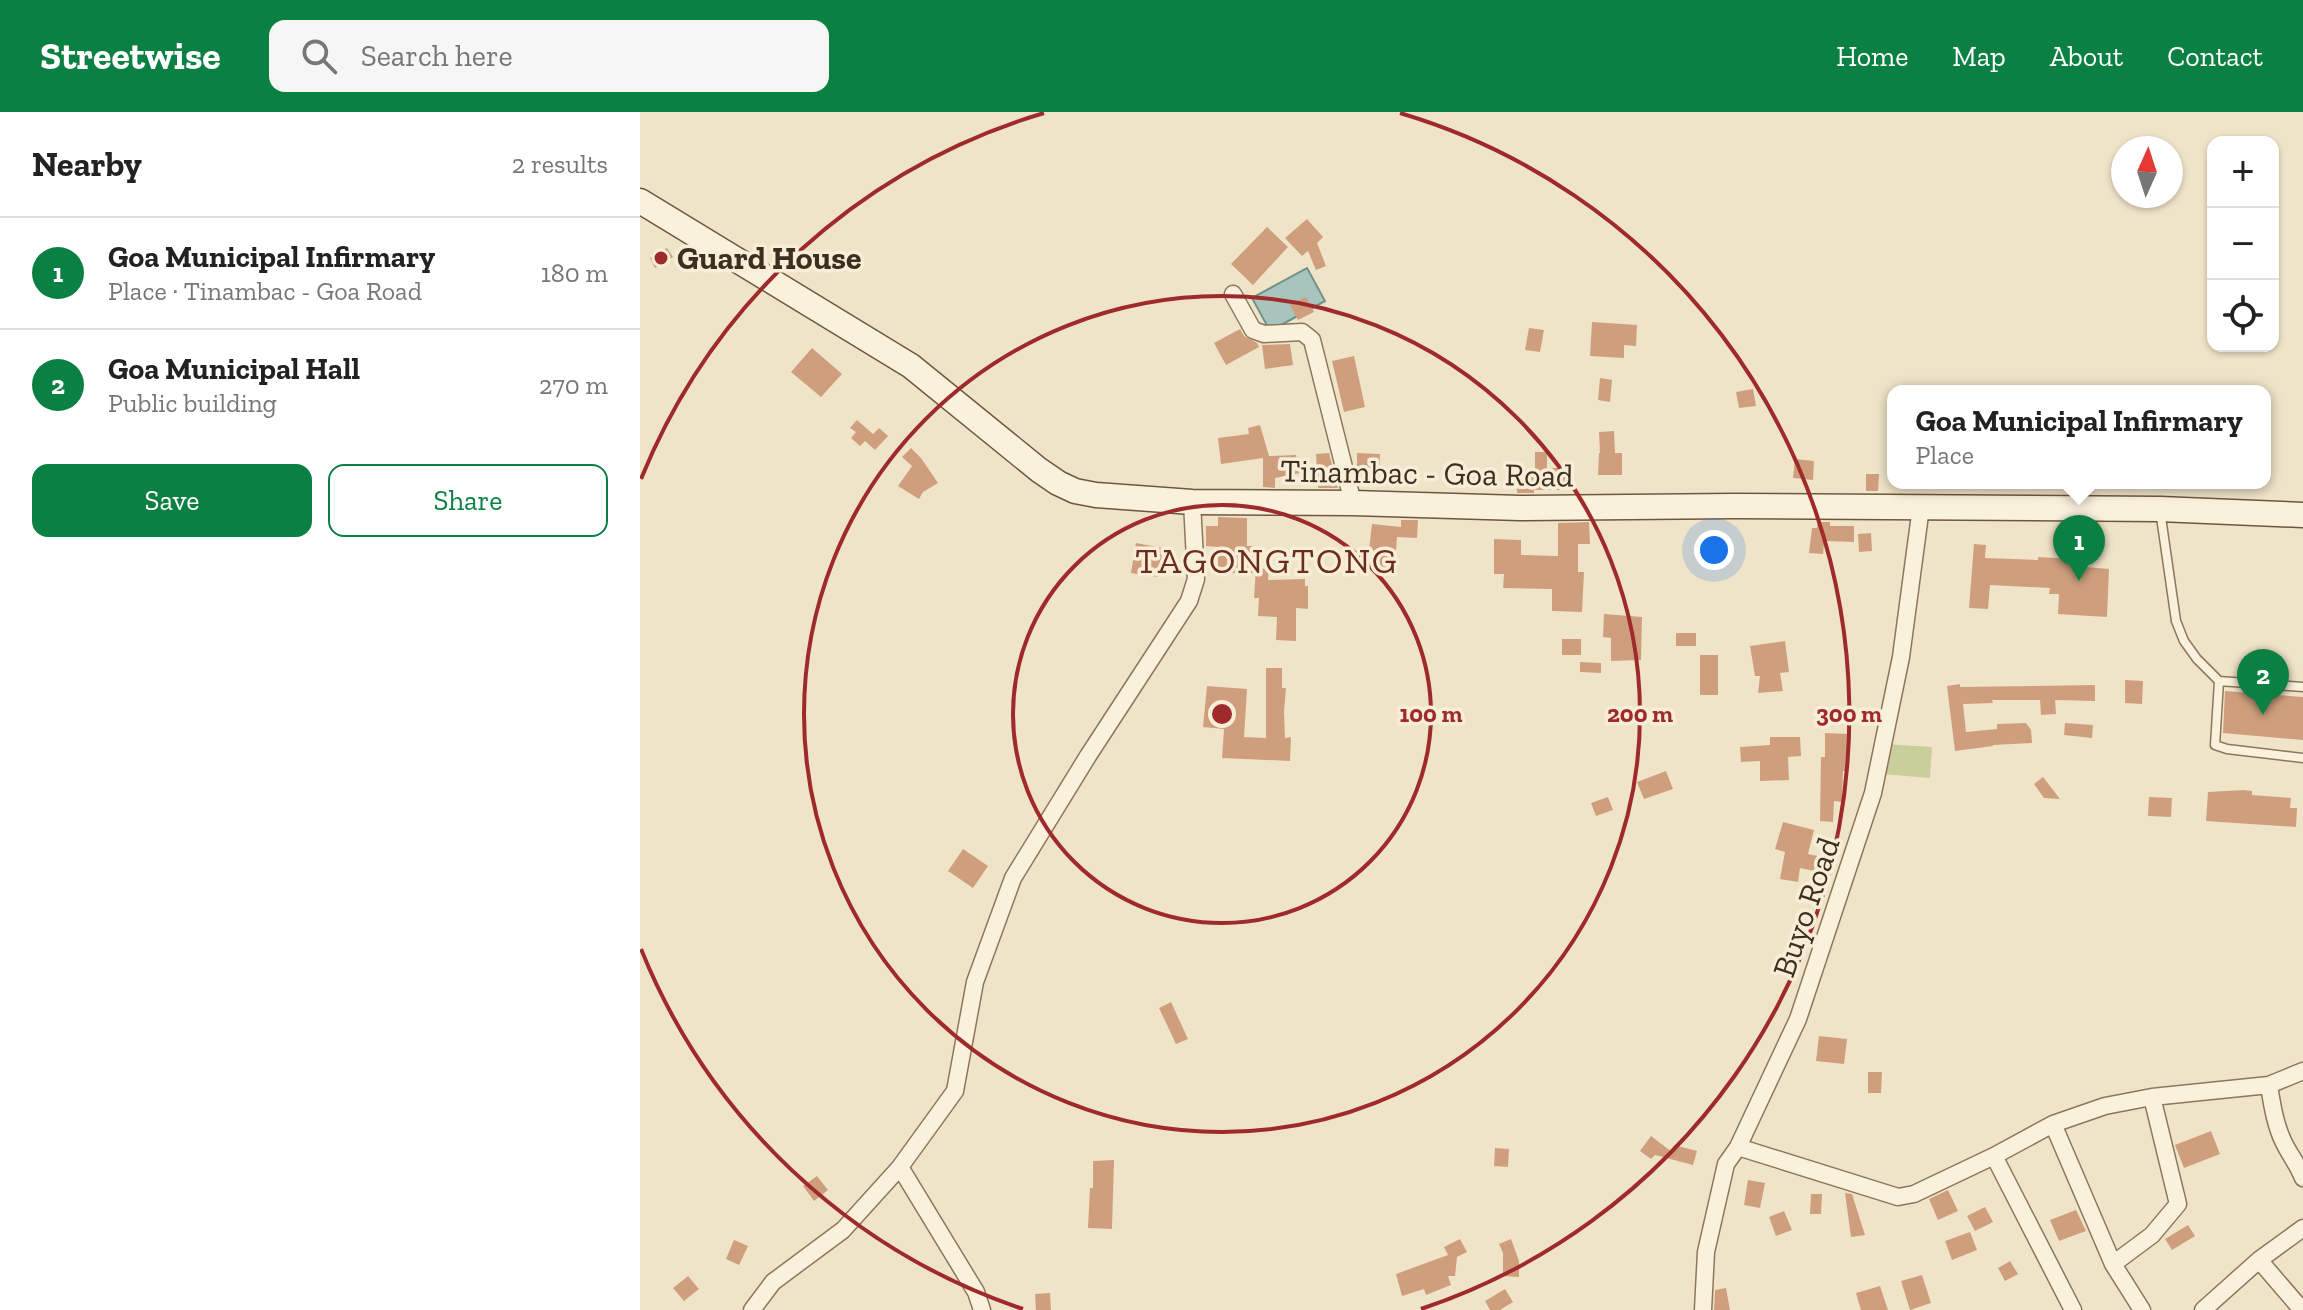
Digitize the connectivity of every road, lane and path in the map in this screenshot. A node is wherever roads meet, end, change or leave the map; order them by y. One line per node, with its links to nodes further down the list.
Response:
1 (640, 201): 3 (main road, Tinambac - Goa Road)
2 (1233, 294): 4 (street)
3 (1192, 502): 4 (main road, Tinambac - Goa Road); 17 (street)
4 (1353, 503): 5 (main road, Tinambac - Goa Road)
5 (1921, 507): 6 (main road, Tinambac - Goa Road); 15 (street, Buyo Road)
6 (2160, 509): 7 (main road, Tinambac - Goa Road); 8 (lane)
7 (2303, 515)
8 (2219, 681): 9 (lane); 10 (lane)
9 (2303, 687)
10 (2303, 758)
11 (2303, 1071): 12 (street)
12 (2269, 1085): 13 (street); 18 (street)
13 (2152, 1097): 14 (street); 21 (street)
14 (2053, 1124): 16 (street); 21 (street)
15 (1738, 1147): 16 (street); 24 (street, Buyo Road)
16 (1994, 1156): 25 (street)
17 (900, 1167): 22 (street); 23 (street)
18 (2303, 1178)
19 (2303, 1228): 20 (street)
20 (2259, 1260): 27 (street); 28 (street)
21 (2113, 1264): 26 (street)
22 (752, 1310)
23 (982, 1310)
24 (1703, 1310)
25 (2073, 1310)
26 (2142, 1310)
27 (2203, 1310)
28 (2302, 1310)

